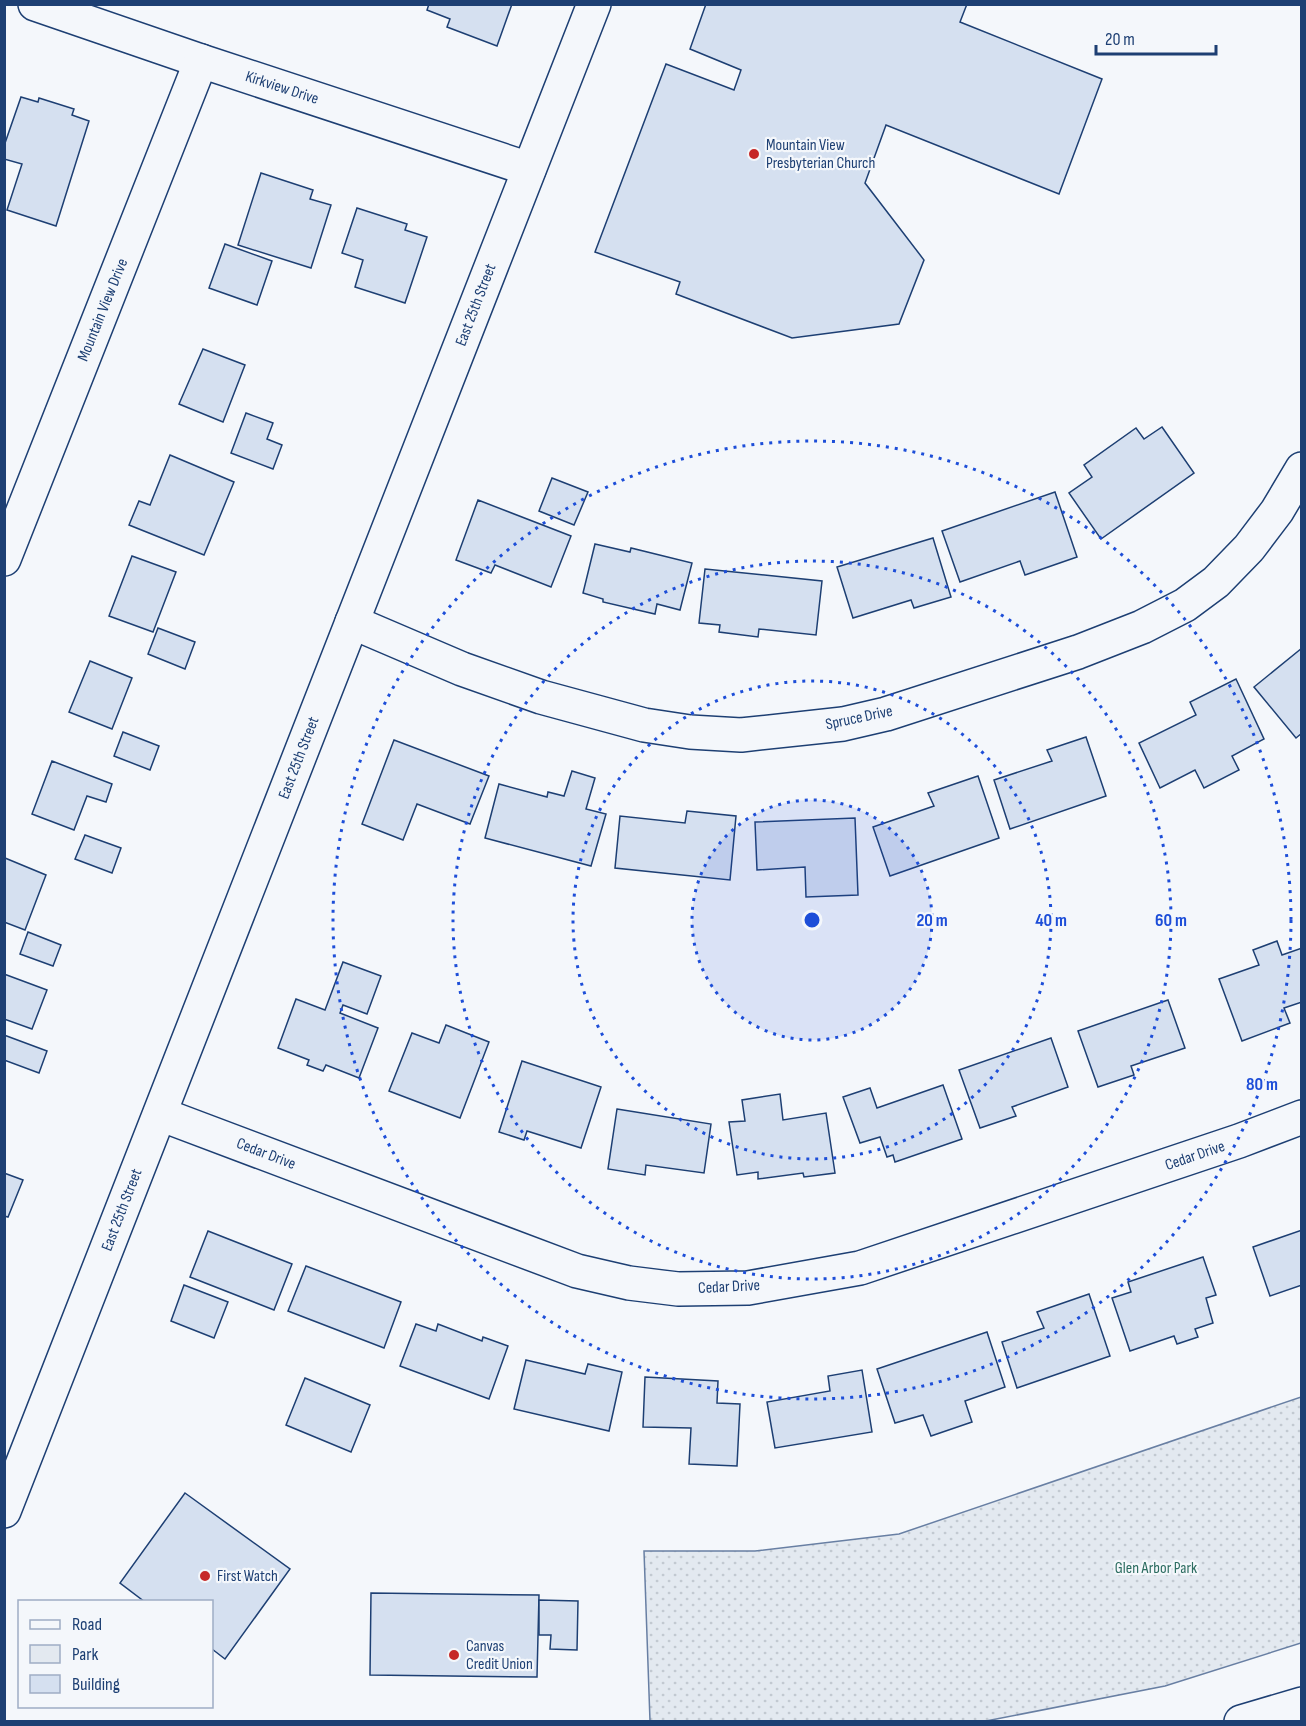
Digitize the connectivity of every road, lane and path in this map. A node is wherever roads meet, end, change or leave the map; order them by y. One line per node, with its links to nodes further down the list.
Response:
1 (35, 4): 3 (main road, Kirkview Drive)
2 (594, 4): 4 (main road, East 25th Street)
3 (201, 62): 4 (main road, Kirkview Drive); 6 (main road, Mountain View Drive)
4 (529, 169): 7 (main road, East 25th Street)
5 (1302, 469): 7 (main road, Spruce Drive)
6 (4, 559)
7 (352, 622): 8 (main road, East 25th Street)
8 (160, 1114): 9 (main road, Cedar Drive); 10 (main road, East 25th Street)
9 (1302, 1117)
10 (4, 1511)
11 (1302, 1704): 12 (main road)
12 (1241, 1722)

